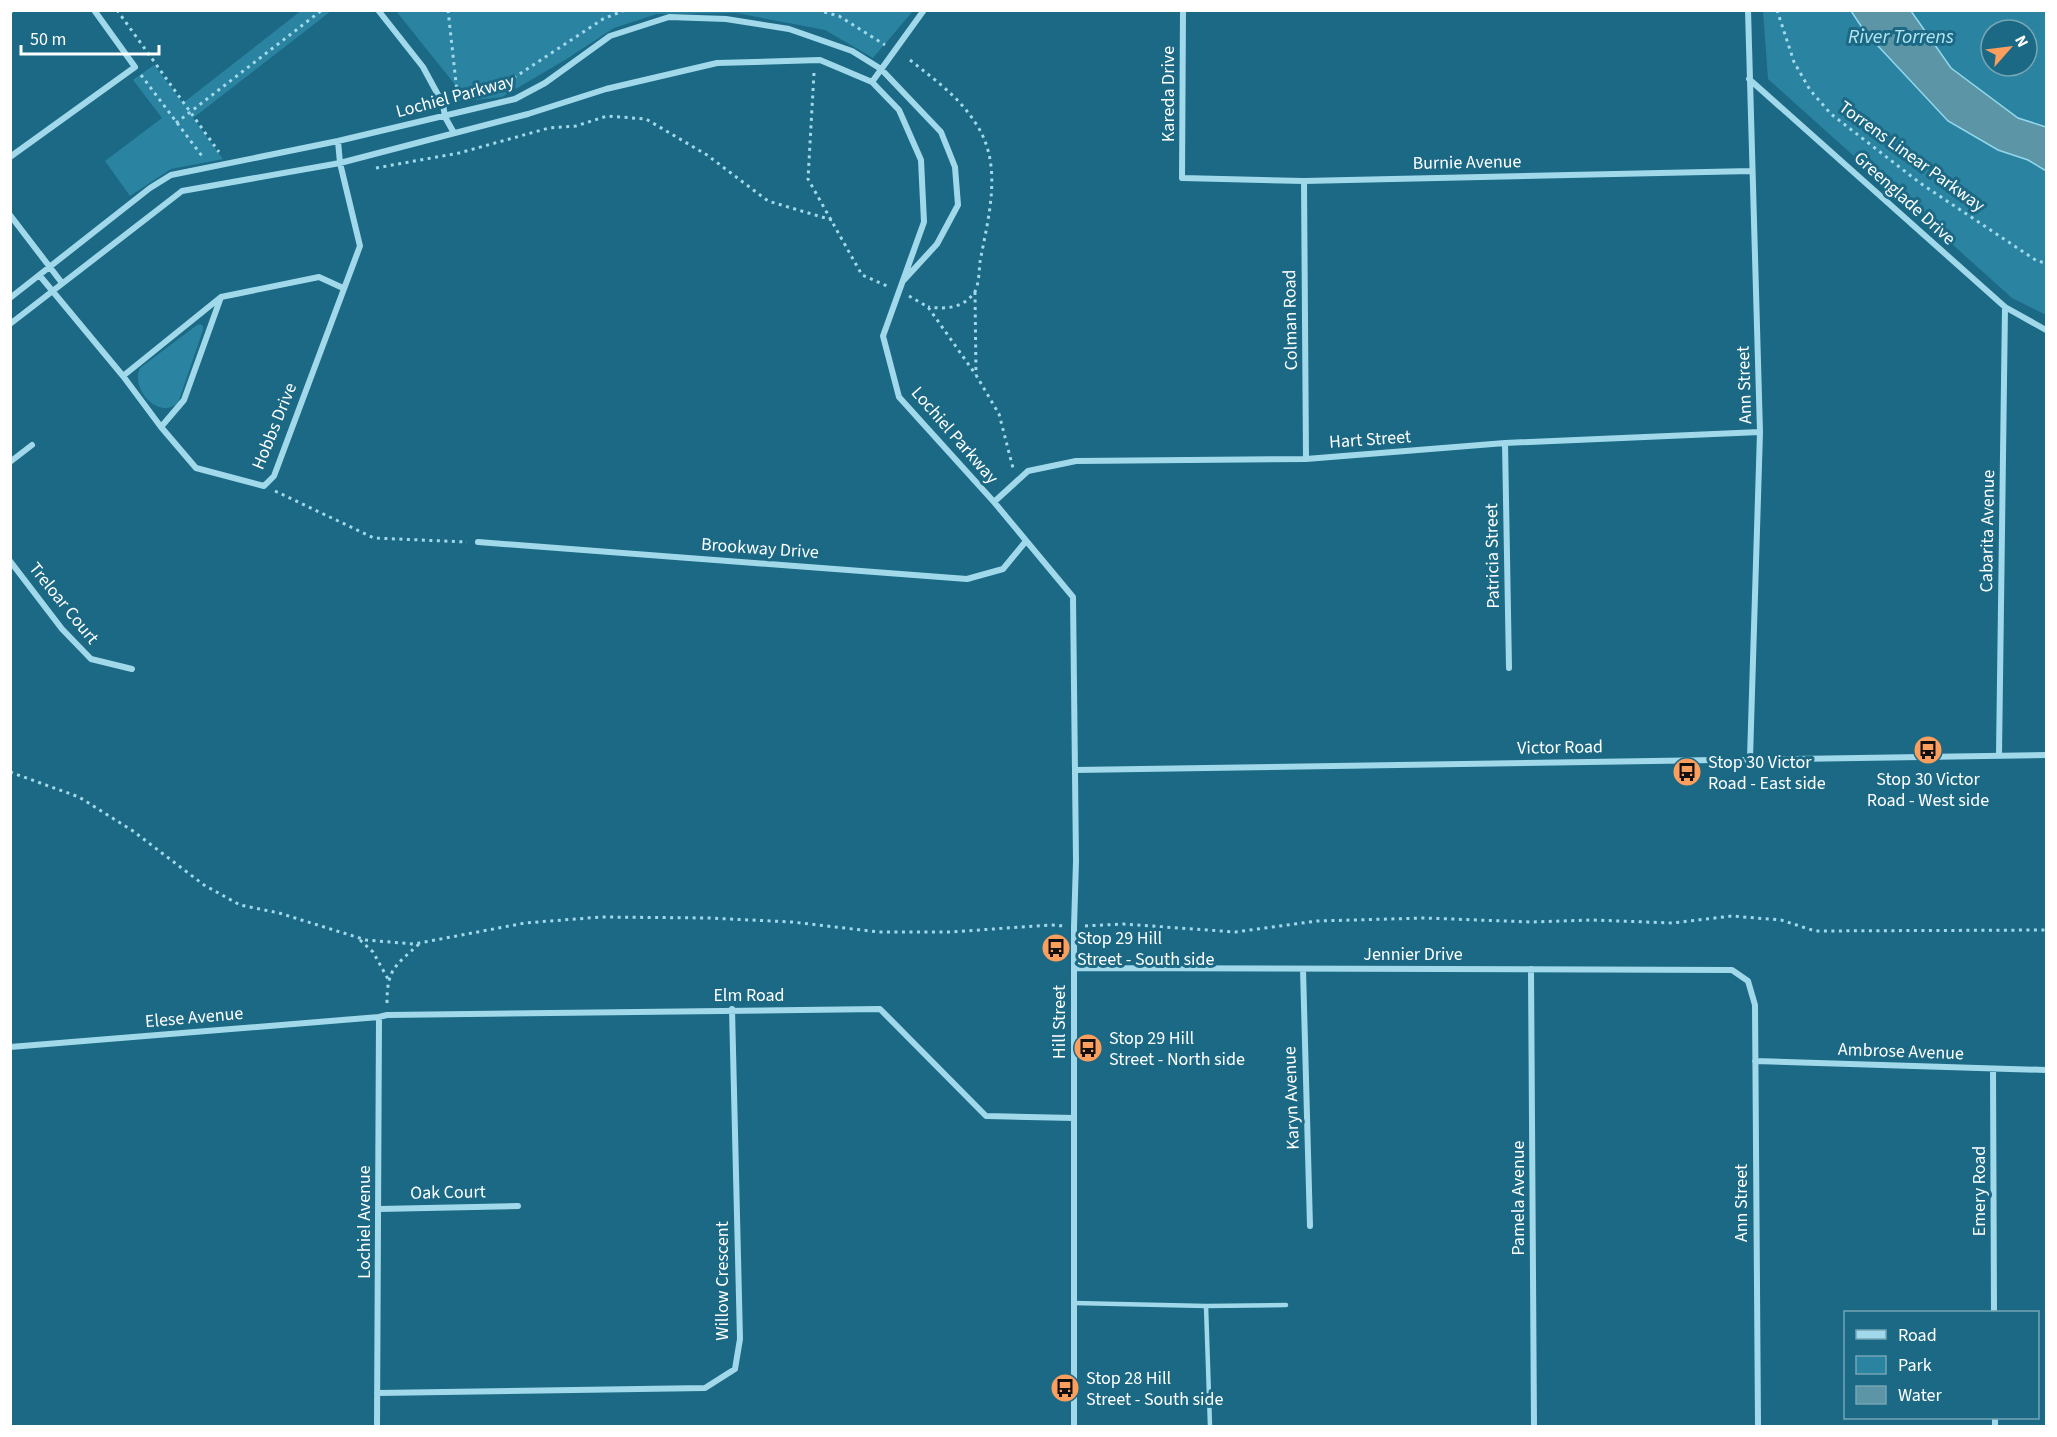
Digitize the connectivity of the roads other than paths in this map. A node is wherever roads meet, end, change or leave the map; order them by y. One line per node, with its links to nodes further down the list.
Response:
1 (94, 10): 12 (street)
2 (378, 10): 9 (street)
3 (924, 10): 6 (street)
4 (1183, 10): 15 (street, Kareda Drive)
5 (1748, 10): 7 (street, Ann Street)
6 (881, 69): 8 (street); 9 (street, Lochiel Parkway); 20 (street, Lochiel Parkway)
7 (1749, 79): 14 (street, Ann Street); 26 (street, Greenglade Drive)
8 (872, 82): 10 (street, Lochiel Parkway); 20 (street, Lochiel Parkway)
9 (445, 117): 10 (street); 11 (street, Lochiel Parkway)
10 (454, 133): 13 (street, Lochiel Parkway)
11 (338, 141): 13 (street, Hobbs Drive); 18 (street, Lochiel Parkway)
12 (10, 157)
13 (340, 163): 21 (street, Lochiel Parkway); 22 (street, Hobbs Drive)
14 (1751, 171): 16 (street, Burnie Avenue); 31 (street, Ann Street)
15 (1182, 178): 16 (street, Burnie Avenue)
16 (1304, 181): 34 (street, Colman Road)
17 (10, 215): 18 (street)
18 (50, 267): 19 (street, Lochiel Parkway); 21 (street)
19 (39, 276): 23 (street, Hobbs Drive); 24 (street, Lochiel Parkway)
20 (902, 282): 36 (street, Lochiel Parkway)
21 (62, 283): 23 (street, Lochiel Parkway)
22 (343, 288): 25 (street); 30 (street, Hobbs Drive)
23 (53, 291): 27 (street, Lochiel Parkway); 29 (street, Hobbs Drive)
24 (10, 297)
25 (221, 297): 29 (street); 30 (street)
26 (2005, 307): 28 (street, Greenglade Drive); 42 (street, Cabarita Avenue)
27 (10, 324)
28 (2046, 330)
29 (123, 375): 30 (street, Hobbs Drive)
30 (161, 427)
31 (1760, 432): 32 (street, Hart Street); 44 (street, Ann Street)
32 (1505, 443): 34 (street, Hart Street); 40 (street, Patricia Street)
33 (32, 445): 35 (street)
34 (1306, 459): 36 (street, Hart Street)
35 (10, 462)
36 (994, 502): 37 (street, Hill Street)
37 (1026, 541): 38 (street, Brookway Drive); 45 (street, Hill Street)
38 (478, 542)
39 (10, 561): 41 (street, Treloar Court)
40 (1509, 668)
41 (132, 669)
42 (1999, 755): 43 (street, Victor Road); 44 (street, Victor Road)
43 (2046, 755)
44 (1750, 758): 45 (street, Victor Road)
45 (1075, 770): 46 (street, Hill Street)
46 (1074, 968): 47 (street, Jennier Drive); 56 (street, Hill Street)
47 (1303, 969): 48 (street, Jennier Drive); 59 (street, Karyn Avenue)
48 (1531, 969): 49 (street, Jennier Drive); 68 (street, Pamela Avenue)
49 (1748, 981): 53 (street, Ann Street)
50 (732, 1010): 51 (street, Elm Road); 56 (street, Elm Road); 64 (street, Willow Crescent)
51 (379, 1017): 52 (street, Elese Avenue); 58 (street, Lochiel Avenue)
52 (10, 1047)
53 (1755, 1061): 54 (street, Ambrose Avenue); 69 (street, Ann Street)
54 (1993, 1069): 55 (street, Ambrose Avenue); 63 (street, Emery Road)
55 (2046, 1070)
56 (1074, 1118): 60 (street, Hill Street)
57 (518, 1206): 58 (street, Oak Court)
58 (379, 1209): 64 (street, Lochiel Avenue)
59 (1310, 1226)
60 (1074, 1302): 61 (lane); 66 (street, Hill Street)
61 (1206, 1305): 62 (lane); 67 (lane)
62 (1286, 1305)
63 (1995, 1311)
64 (377, 1393): 65 (street, Lochiel Avenue)
65 (377, 1426)
66 (1074, 1426)
67 (1210, 1426)
68 (1534, 1426)
69 (1758, 1426)

